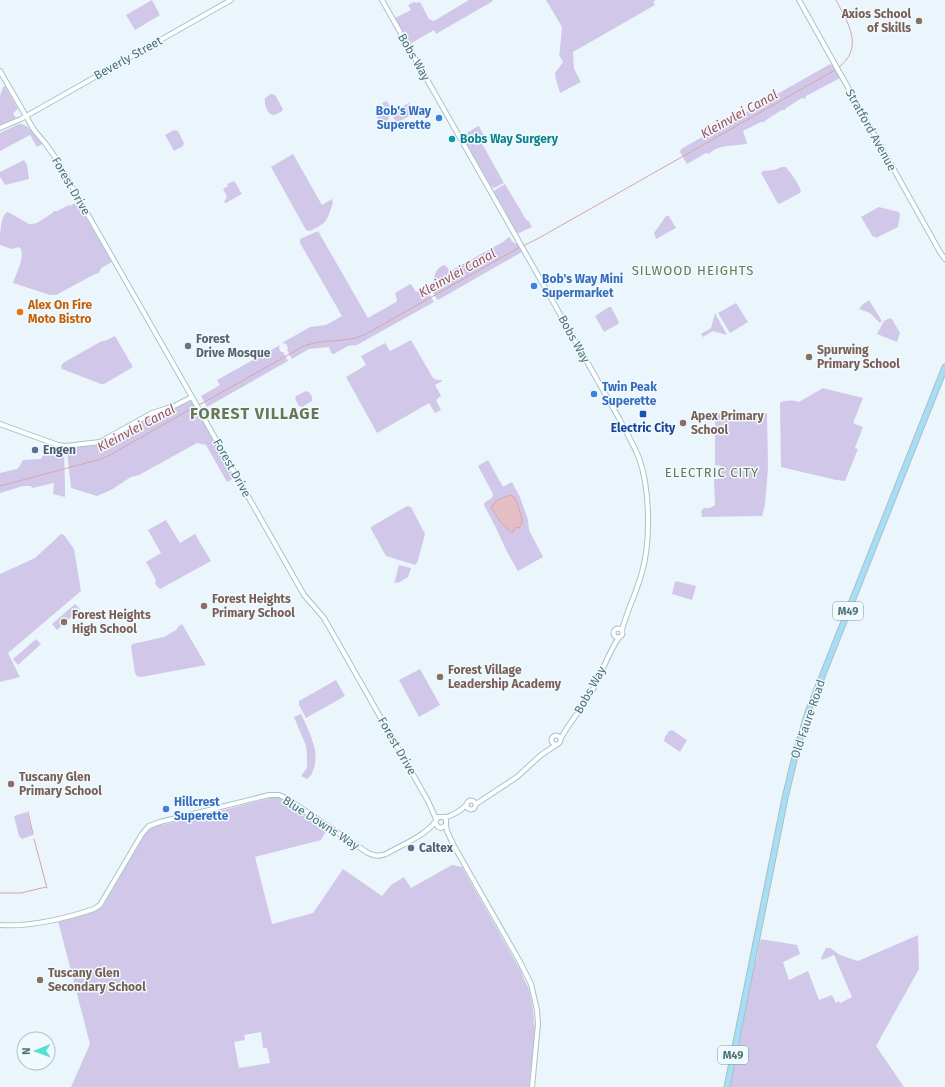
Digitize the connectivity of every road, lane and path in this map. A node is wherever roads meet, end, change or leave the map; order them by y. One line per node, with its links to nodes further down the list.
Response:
1 (231, 0): 5 (street, Beverly Street)
2 (382, 0): 12 (street, Bobs Way)
3 (799, 0): 7 (street, Stratford Avenue)
4 (0, 71): 5 (street, Forest Drive)
5 (26, 116): 6 (street, Beverly Street); 10 (street, Forest Drive)
6 (0, 128)
7 (945, 259)
8 (945, 368): 9 (main road, Old Faure Road / M49)
9 (943, 375): 32 (main road, Old Faure Road / M49)
10 (194, 399): 11 (street); 22 (street, Forest Drive)
11 (0, 424)
12 (628, 611): 13 (street, Bobs Way); 14 (street, Bobs Way)
13 (617, 628): 14 (street); 15 (street)
14 (622, 630): 16 (street)
15 (614, 635): 16 (street); 17 (street, Bobs Way)
16 (619, 637): 17 (street, Bobs Way)
17 (610, 653): 18 (street, Bobs Way)
18 (559, 737): 19 (street); 20 (street)
19 (552, 742): 20 (street); 21 (street)
20 (556, 745): 21 (street)
21 (542, 756): 23 (street)
22 (428, 801): 26 (street, Forest Drive); 27 (street, Forest Drive)
23 (474, 802): 24 (street); 25 (street)
24 (466, 805): 25 (street); 26 (street)
25 (469, 809): 28 (street)
26 (443, 817): 27 (street, Blue Downs Way); 28 (street)
27 (436, 821): 28 (street, Forest Drive); 29 (street, Blue Downs Way)
28 (443, 826): 29 (street, Blue Downs Way); 31 (street)
29 (422, 833): 30 (street, Blue Downs Way)
30 (0, 925)
31 (532, 1087)
32 (727, 1087)

